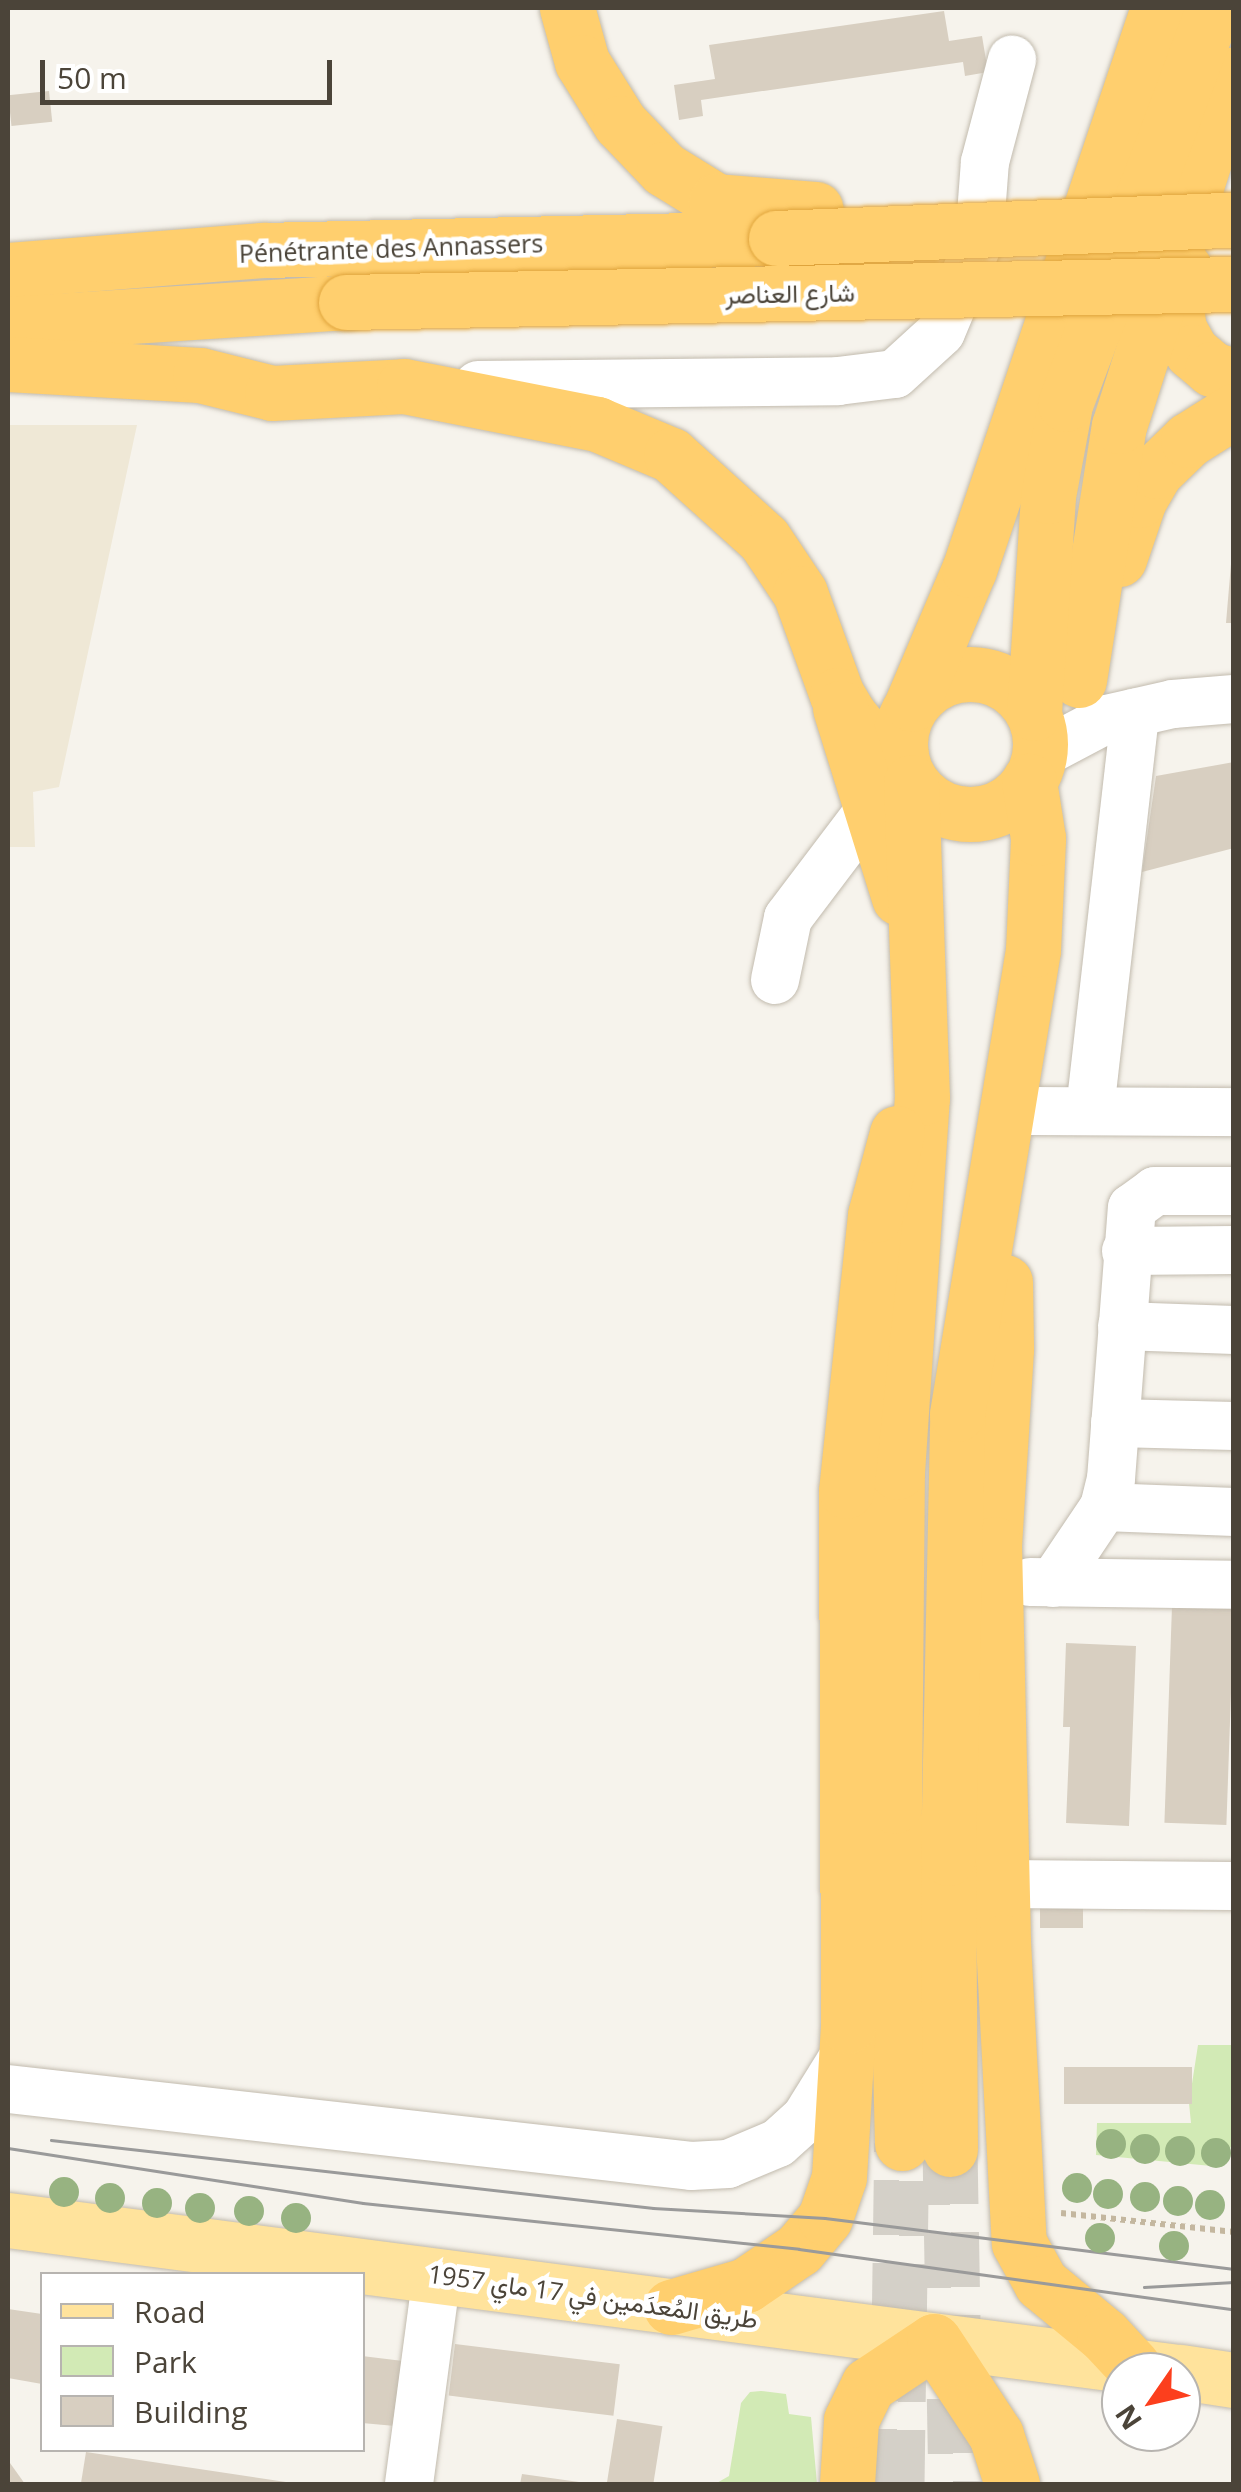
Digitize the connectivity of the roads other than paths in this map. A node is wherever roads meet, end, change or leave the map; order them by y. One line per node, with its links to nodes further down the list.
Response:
1 (567, 8): 7 (highway)
2 (1158, 8): 17 (highway)
3 (1214, 8): 19 (highway)
4 (1012, 60): 13 (street)
5 (1233, 73): 12 (highway); 15 (highway)
6 (1234, 220): 7 (highway, bridge)
7 (796, 223): 8 (highway, Pénétrante des Annassers)
8 (8, 270)
9 (1234, 284): 10 (highway, شارع العناصر, bridge)
10 (8, 324)
11 (8, 364): 13 (highway)
12 (1234, 376)
13 (404, 386): 20 (highway)
14 (1234, 411): 15 (highway)
15 (1079, 680): 19 (highway)
16 (1234, 699): 18 (street)
17 (912, 704): 19 (highway); 20 (highway)
18 (1134, 712): 19 (street); 23 (street)
19 (1035, 747): 20 (highway); 24 (highway)
20 (894, 783): 21 (street); 22 (highway)
21 (775, 980)
22 (922, 1098): 27 (highway); 41 (highway)
23 (1090, 1110): 24 (street); 25 (street)
24 (1008, 1111): 27 (highway)
25 (1234, 1112)
26 (1234, 1192): 28 (street)
27 (994, 1204): 36 (highway)
28 (1126, 1250): 29 (street); 30 (street)
29 (1234, 1250)
30 (1122, 1326): 31 (street); 32 (street)
31 (1234, 1330)
32 (1115, 1424): 33 (street); 34 (street)
33 (1234, 1426)
34 (1104, 1507): 35 (street); 37 (street)
35 (1234, 1512)
36 (996, 1582): 37 (street); 39 (highway)
37 (1054, 1582): 38 (street)
38 (1234, 1585)
39 (1002, 1884): 40 (street); 47 (highway)
40 (1234, 1886)
41 (846, 2053): 42 (street); 45 (highway)
42 (8, 2089)
43 (8, 2220): 44 (main road, طريق المُعدَمين في 17 ماي 1957)
44 (437, 2274): 45 (main road, طريق المُعدَمين في 17 ماي 1957); 51 (street)
45 (671, 2308): 46 (main road, طريق المُعدَمين في 17 ماي 1957)
46 (934, 2341): 48 (main road, طريق المُعدَمين في 17 ماي 1957); 52 (highway); 53 (highway)
47 (1134, 2352)
48 (1101, 2362)
49 (1201, 2375): 50 (main road, طريق المُعدَمين في 17 ماي 1957)
50 (1234, 2380)
51 (409, 2484)
52 (847, 2484)
53 (1012, 2484)

